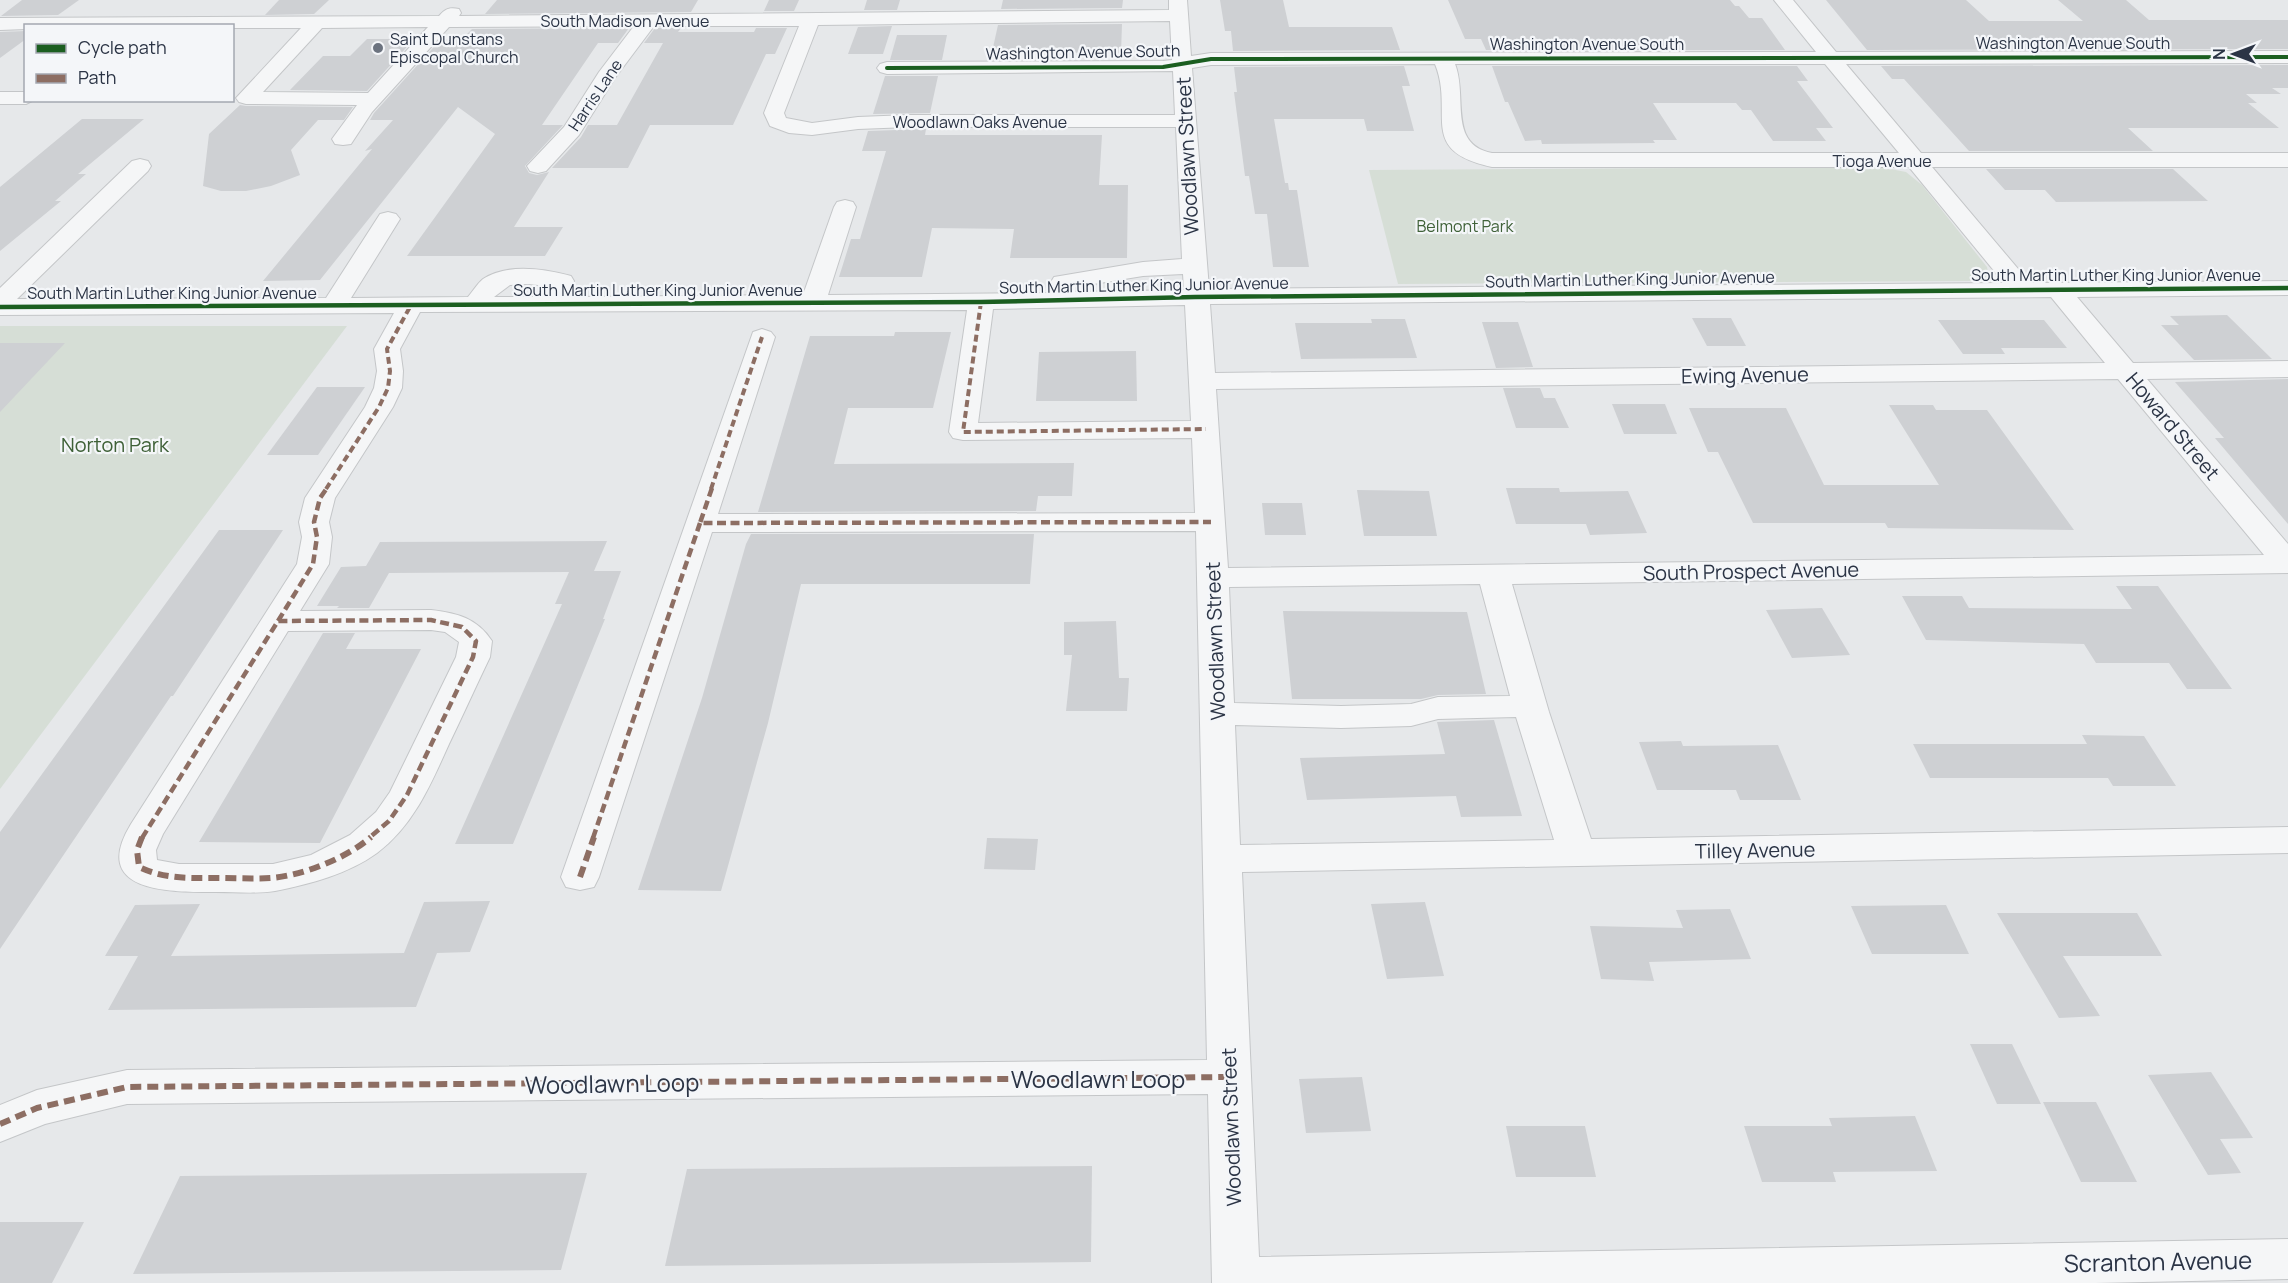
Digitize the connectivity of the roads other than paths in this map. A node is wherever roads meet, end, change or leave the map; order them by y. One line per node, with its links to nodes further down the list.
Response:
1 (463, 0): 9 (street)
2 (1783, 0): 13 (street)
3 (212, 8): 10 (street)
4 (1178, 8): 5 (street, South Madison Avenue); 15 (street, Woodlawn Street)
5 (943, 9): 6 (street, South Madison Avenue)
6 (811, 20): 7 (street, South Madison Avenue); 20 (street, Woodlawn Oaks Avenue)
7 (648, 21): 9 (street, South Madison Avenue); 25 (street, Harris Lane)
8 (317, 22): 9 (street, South Madison Avenue); 10 (street, South Madison Avenue); 19 (street)
9 (444, 22): 19 (street)
10 (194, 23): 11 (street, South Madison Avenue)
11 (0, 24)
12 (1442, 57): 13 (street, Washington Avenue South); 15 (street, Washington Avenue South); 22 (street, Tioga Avenue)
13 (1830, 57): 14 (street, Washington Avenue South); 22 (street)
14 (2288, 57)
15 (1183, 64): 16 (street, Washington Avenue South); 20 (street, Woodlawn Street)
16 (887, 68)
17 (0, 98): 18 (street)
18 (24, 98)
19 (373, 99): 21 (street)
20 (1185, 121): 28 (street, Woodlawn Street)
21 (343, 140)
22 (1916, 160): 23 (street, Tioga Avenue); 30 (street)
23 (2288, 160)
24 (140, 166): 33 (street)
25 (538, 166)
26 (845, 207): 34 (street)
27 (388, 219): 35 (street)
28 (1194, 281): 30 (street, South Martin Luther King Junior Avenue); 32 (street, South Martin Luther King Junior Avenue); 41 (street, Woodlawn Street)
29 (2288, 288): 31 (street, South Martin Luther King Junior Avenue)
30 (2022, 289): 31 (street, South Martin Luther King Junior Avenue)
31 (2057, 289): 40 (street, Howard Street)
32 (981, 302): 34 (street, South Martin Luther King Junior Avenue); 42 (street)
33 (0, 303)
34 (813, 303): 36 (street, South Martin Luther King Junior Avenue)
35 (333, 306): 36 (street, South Martin Luther King Junior Avenue); 37 (street, South Martin Luther King Junior Avenue)
36 (411, 306): 48 (street)
37 (0, 307)
38 (762, 337): 44 (street)
39 (2288, 369): 40 (street, Ewing Avenue)
40 (2127, 370): 41 (street, Ewing Avenue); 45 (street, Howard Street)
41 (1202, 381): 42 (street, Woodlawn Street)
42 (1206, 429): 43 (street, Woodlawn Street)
43 (1211, 522): 44 (street); 47 (street, Woodlawn Street)
44 (700, 523): 54 (street)
45 (2288, 564): 46 (street, South Prospect Avenue)
46 (1493, 574): 47 (street, South Prospect Avenue); 49 (street)
47 (1213, 578): 50 (street, Woodlawn Street)
48 (278, 621): 48 (street)
49 (1530, 706): 50 (street); 52 (street)
50 (1218, 714): 53 (street, Woodlawn Street)
51 (2288, 840): 52 (street, Tilley Avenue)
52 (1576, 853): 53 (street, Tilley Avenue)
53 (1223, 859): 55 (street, Woodlawn Street)
54 (579, 877)
55 (1230, 1077): 56 (street, Woodlawn Loop); 58 (street, Woodlawn Street)
56 (0, 1124)
57 (2288, 1259): 58 (street, Scranton Avenue)
58 (1235, 1280)

